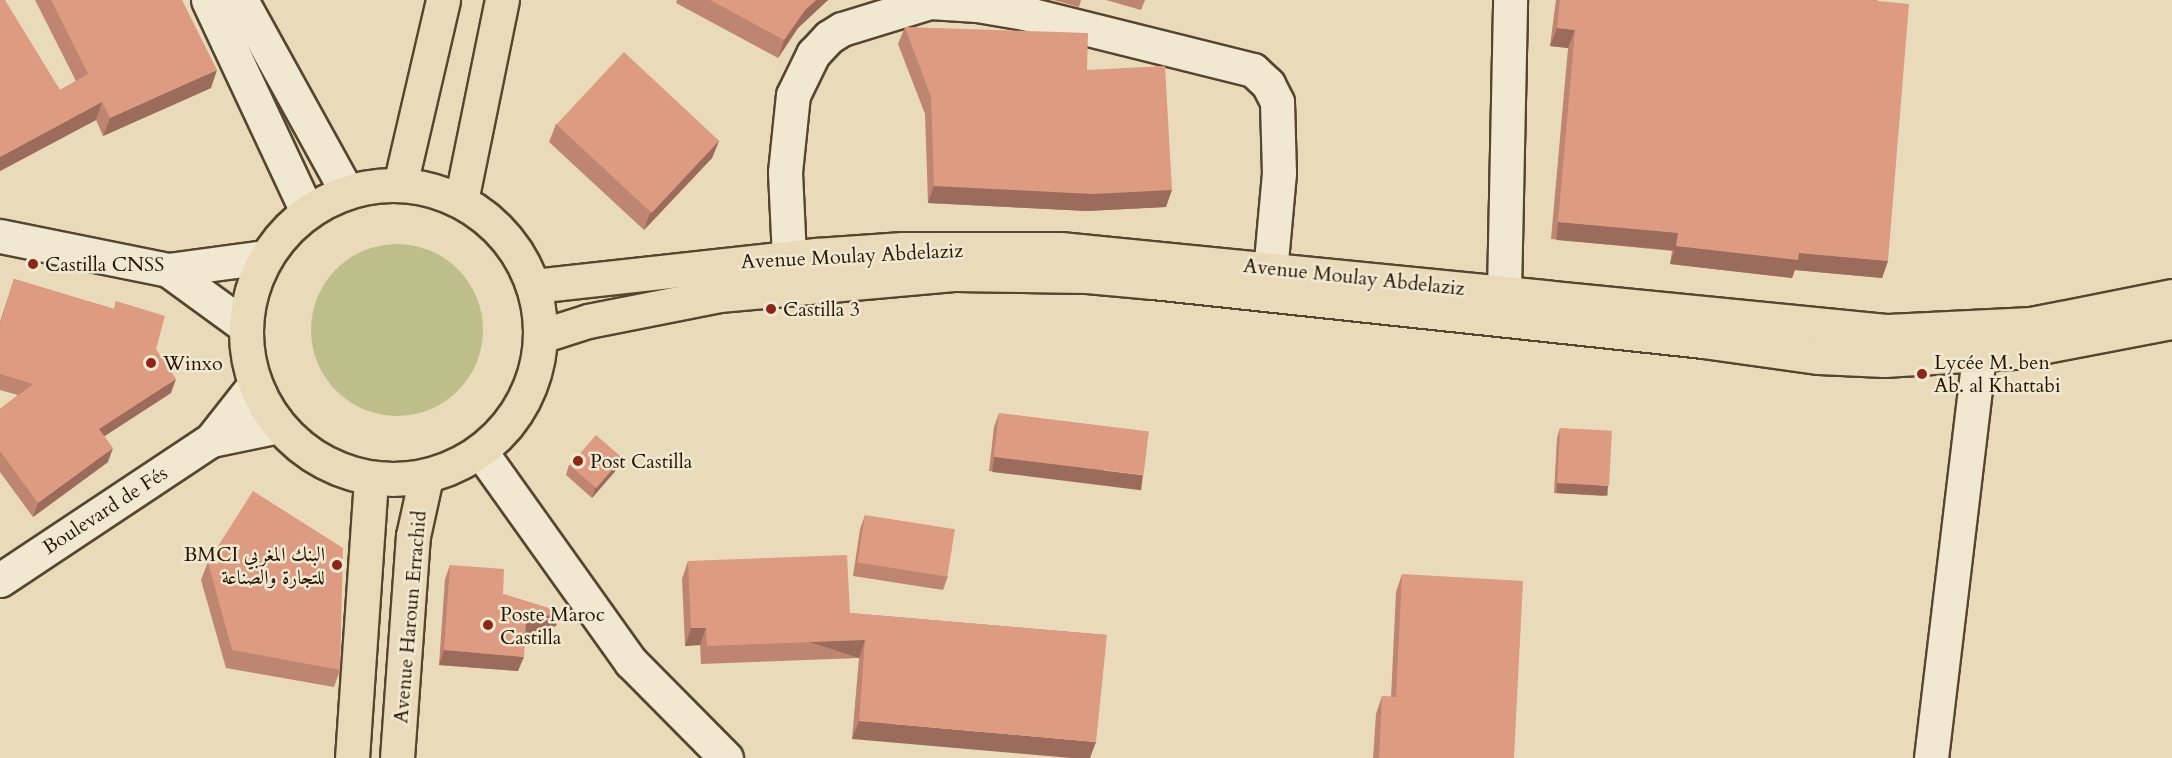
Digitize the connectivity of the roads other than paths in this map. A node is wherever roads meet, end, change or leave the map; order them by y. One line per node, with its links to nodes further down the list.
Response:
1 (208, 0): 9 (street)
2 (241, 0): 7 (street)
3 (443, 0): 6 (main road)
4 (502, 0): 8 (main road)
5 (1510, 0): 16 (street)
6 (400, 185): 7 (main road); 8 (main road)
7 (347, 192): 9 (main road)
8 (461, 201): 15 (main road)
9 (307, 211): 11 (main road)
10 (0, 236): 13 (street)
11 (266, 257): 13 (street); 19 (main road)
12 (789, 257): 14 (main road, Avenue Moulay Abdelaziz); 14 (street); 15 (main road, Avenue Moulay Abdelaziz)
13 (168, 270): 19 (street)
14 (1269, 281): 17 (main road, Avenue Moulay Abdelaziz); 20 (main road, Avenue Moulay Abdelaziz)
15 (534, 286): 20 (main road)
16 (1504, 292): 17 (main road, Avenue Moulay Abdelaziz); 21 (main road, Avenue Moulay Abdelaziz)
17 (1453, 300): 21 (main road, Avenue Moulay Abdelaziz)
18 (2170, 310): 21 (main road, Avenue Moulay Abdelaziz)
19 (245, 326): 22 (main road)
20 (541, 336): 25 (main road)
21 (1982, 342): 32 (street)
22 (255, 384): 23 (main road); 24 (street, Boulevard de Fés)
23 (279, 426): 24 (street, Boulevard de Fés); 27 (main road)
24 (211, 440): 28 (street, Boulevard de Fés)
25 (481, 452): 26 (main road); 31 (street)
26 (426, 477): 27 (main road); 30 (main road, Avenue Haroun Errachid)
27 (370, 479): 29 (main road)
28 (0, 580)
29 (352, 758)
30 (397, 758)
31 (726, 758)
32 (1931, 758)

